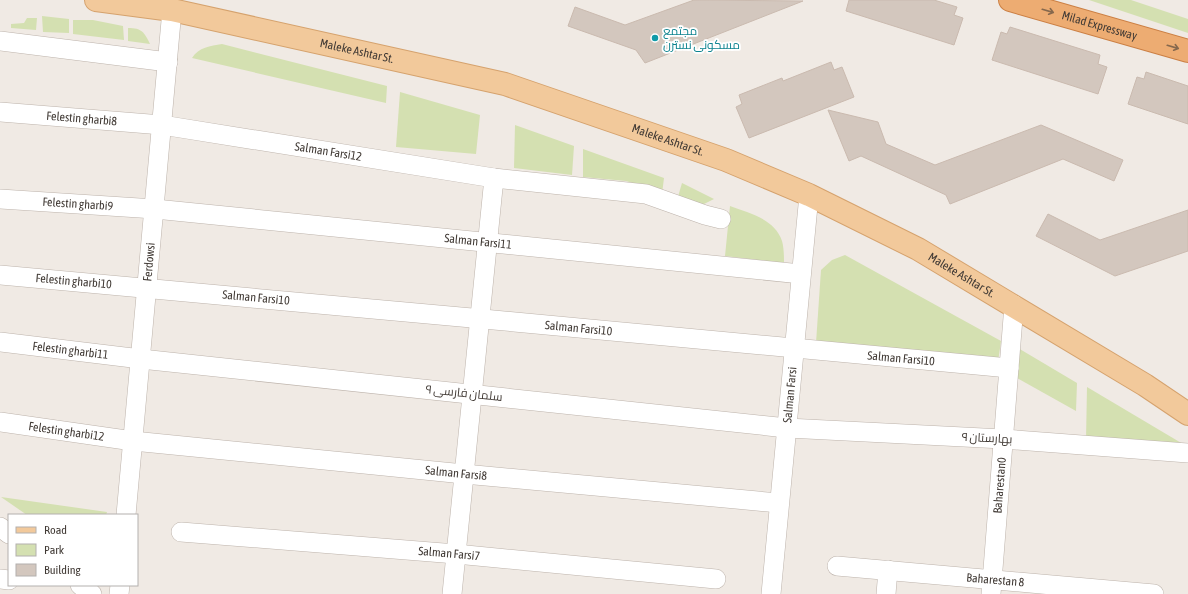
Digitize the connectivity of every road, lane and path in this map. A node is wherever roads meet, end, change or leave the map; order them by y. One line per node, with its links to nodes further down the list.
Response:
1 (96, 0): 3 (main road, Maleke Ashtar St.)
2 (1010, 0): 6 (highway, Milad Expressway, one-way to 6)
3 (150, 4): 4 (main road, Maleke Ashtar St.)
4 (172, 10): 7 (street, Ferdowsi); 11 (main road, Maleke Ashtar St.)
5 (0, 41): 7 (street)
6 (1188, 51)
7 (168, 62): 9 (street, Ferdowsi)
8 (0, 112): 9 (street, Felestin gharbi8)
9 (162, 125): 10 (street, Salman Farsi12); 13 (street, Ferdowsi)
10 (494, 178): 14 (street, Salman Farsi12); 15 (street)
11 (809, 195): 16 (street, Salman Farsi); 19 (main road, Maleke Ashtar St.)
12 (0, 199): 13 (street, Felestin gharbi9)
13 (155, 209): 15 (street, Salman Farsi11); 18 (street, Ferdowsi)
14 (721, 220)
15 (488, 242): 16 (street, Salman Farsi11); 20 (street)
16 (801, 274): 22 (street, Salman Farsi)
17 (0, 275): 18 (street, Felestin gharbi10)
18 (147, 287): 20 (street, Salman Farsi10); 23 (street, Ferdowsi)
19 (1014, 305): 24 (street, Baharestan0); 26 (main road, Maleke Ashtar St.)
20 (480, 319): 22 (street, Salman Farsi10); 25 (street)
21 (0, 342): 23 (street, Felestin gharbi11)
22 (794, 350): 24 (street, Salman Farsi10); 28 (street, Salman Farsi)
23 (141, 359): 25 (street, سلمان فارسی ۹); 30 (street, Ferdowsi)
24 (1009, 368): 29 (street, Baharestan0)
25 (472, 394): 28 (street, سلمان فارسی ۹); 32 (street)
26 (1188, 414)
27 (0, 422): 30 (street, Felestin gharbi12)
28 (786, 428): 29 (street, بهارستان ۹); 33 (street, Salman Farsi)
29 (1003, 439): 31 (street, بهارستان ۹); 41 (street, Baharestan0)
30 (133, 441): 32 (street, Salman Farsi8); 34 (street, Ferdowsi)
31 (1188, 453)
32 (464, 474): 33 (street, Salman Farsi8); 36 (street)
33 (779, 503): 45 (street, Salman Farsi)
34 (126, 514)
35 (182, 532): 36 (street, Salman Farsi7)
36 (456, 554): 39 (street, Salman Farsi7); 44 (street)
37 (837, 566): 38 (street, Baharestan 8)
38 (888, 570): 41 (street, Baharestan 8); 46 (street)
39 (716, 579)
40 (81, 586): 43 (street)
41 (992, 587): 42 (street, Baharestan 8)
42 (1090, 591): 47 (street, Baharestan 8)
43 (92, 594)
44 (452, 594)
45 (771, 594)
46 (886, 594)
47 (1154, 594)

